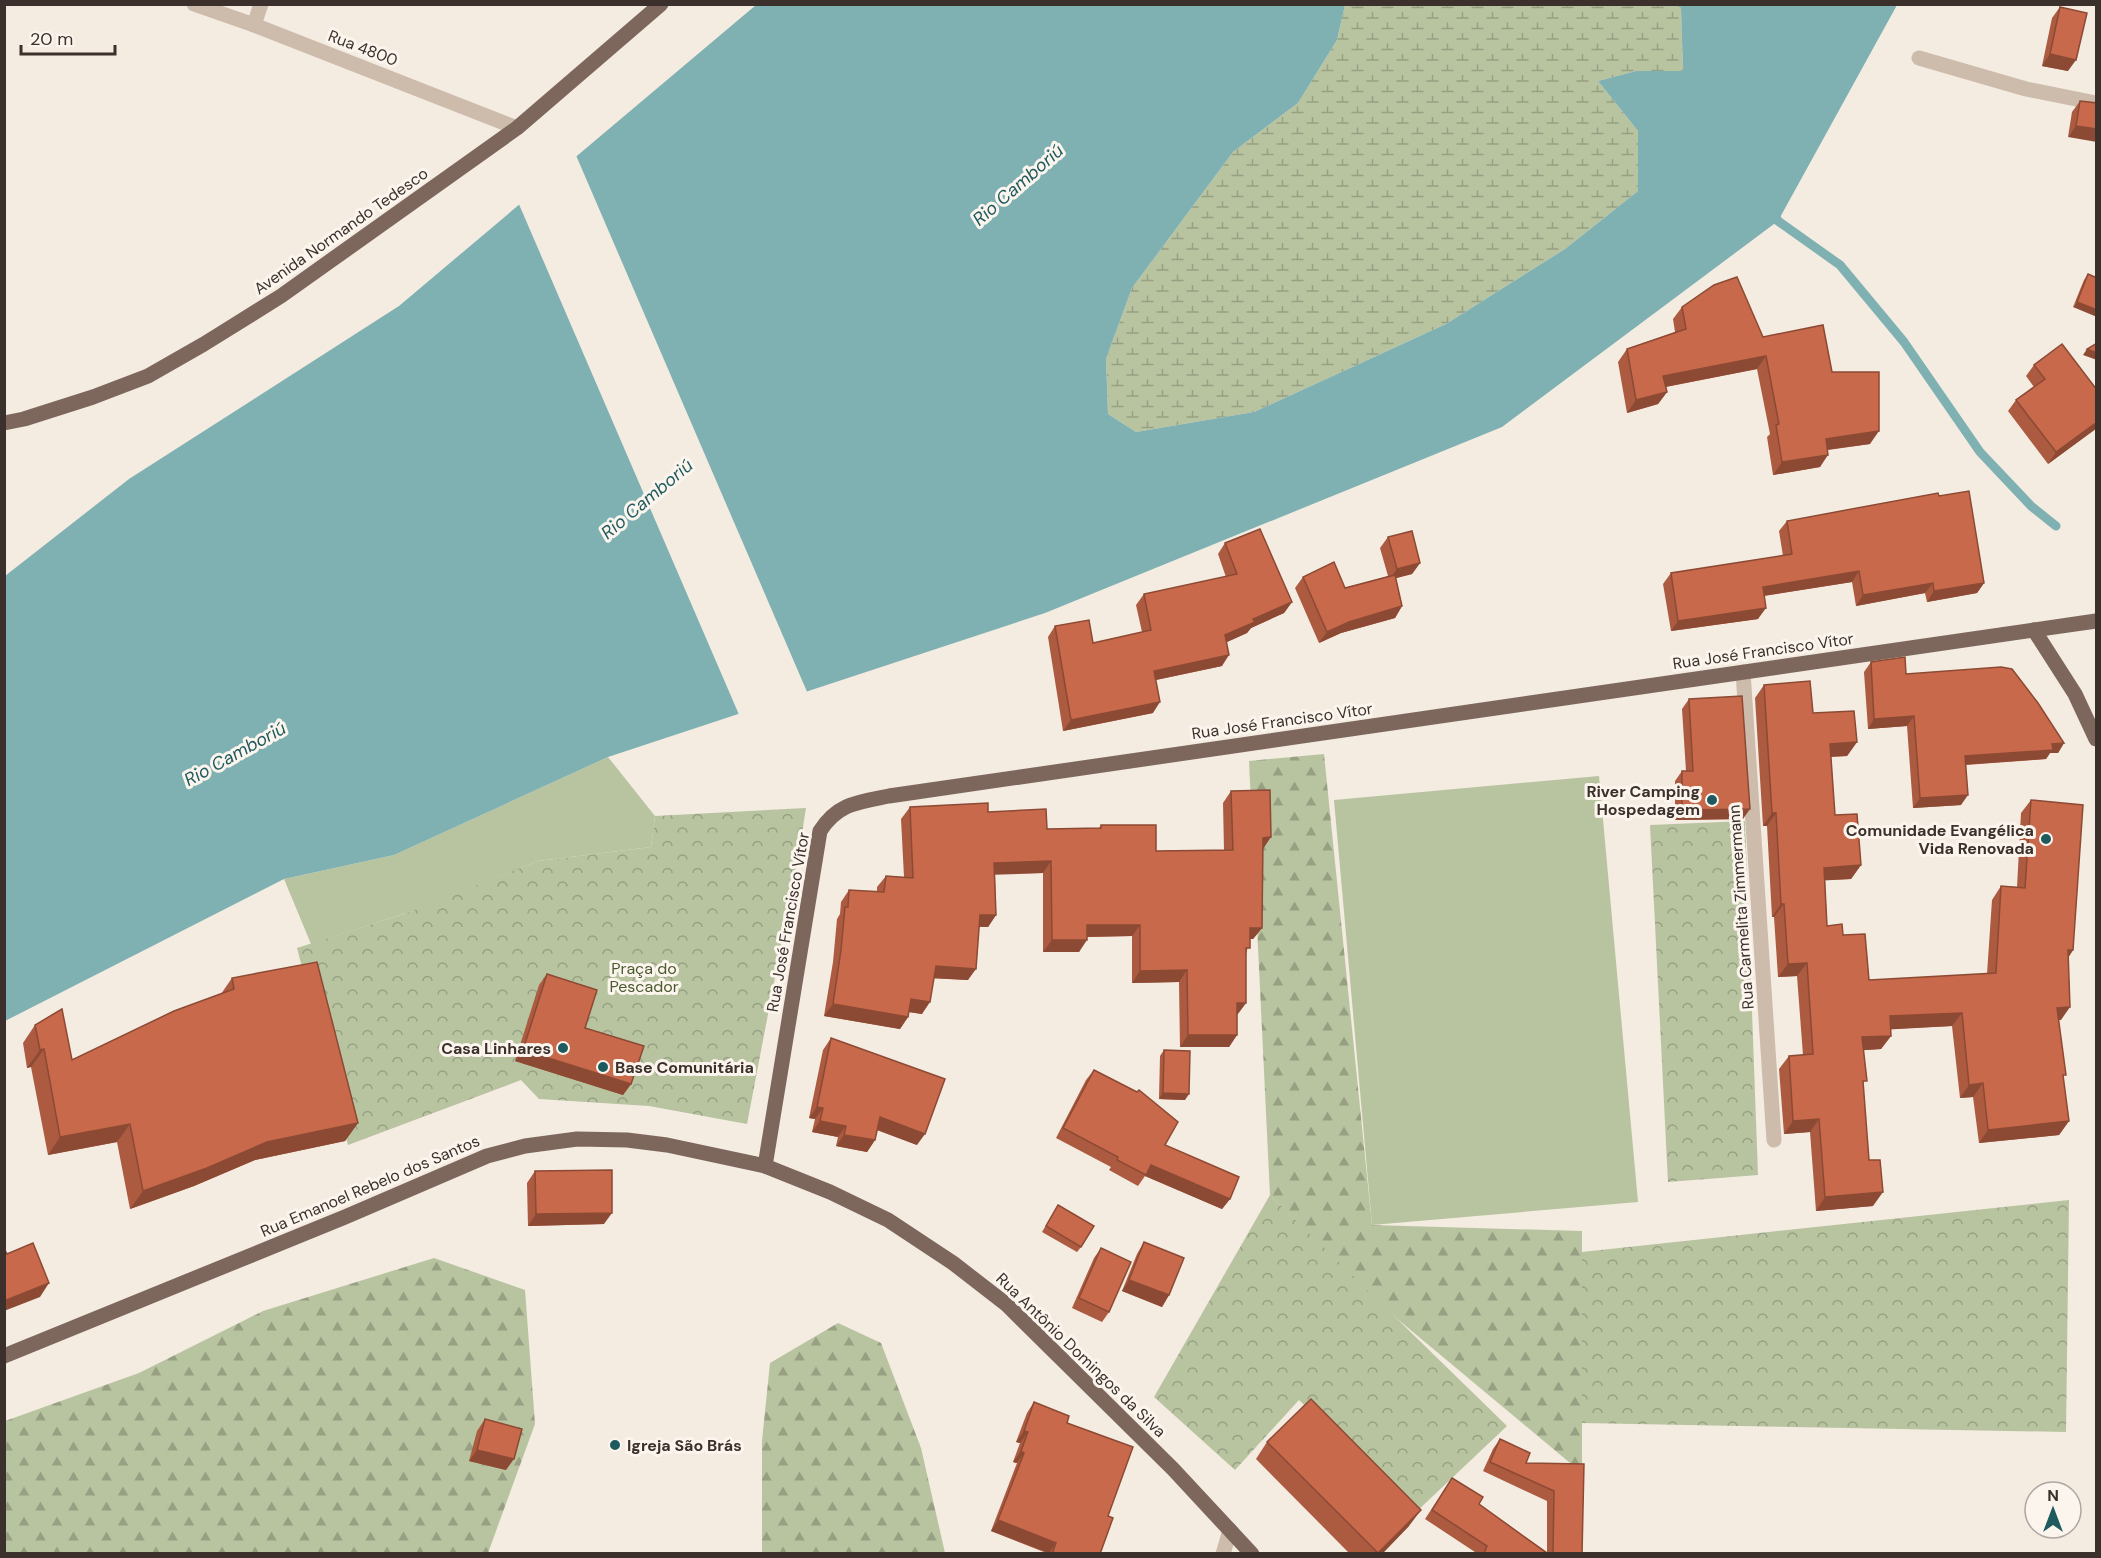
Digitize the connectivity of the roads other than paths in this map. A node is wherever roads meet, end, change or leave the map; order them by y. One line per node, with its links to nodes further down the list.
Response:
1 (194, 4): 4 (street, Rua 4800)
2 (261, 4): 4 (street)
3 (661, 4): 7 (main road, Avenida Normando Tedesco)
4 (254, 25): 7 (street, Rua 4800)
5 (1919, 58): 6 (street)
6 (2097, 103)
7 (517, 128): 8 (main road, Avenida Normando Tedesco)
8 (4, 423)
9 (2097, 621): 10 (main road, Rua José Francisco Vítor)
10 (2034, 630): 11 (main road, Rua José Francisco Vítor); 12 (main road)
11 (1743, 672): 13 (street, Rua Carmelita Zimmermann); 14 (main road, Rua José Francisco Vítor)
12 (2097, 739)
13 (1774, 1140)
14 (765, 1166): 15 (main road, Rua Emanoel Rebelo dos Santos); 16 (main road, Rua Antônio Domingos da Silva)
15 (4, 1356)
16 (1230, 1530): 17 (street); 18 (main road, Rua Antônio Domingos da Silva)
17 (1223, 1554)
18 (1252, 1554)

